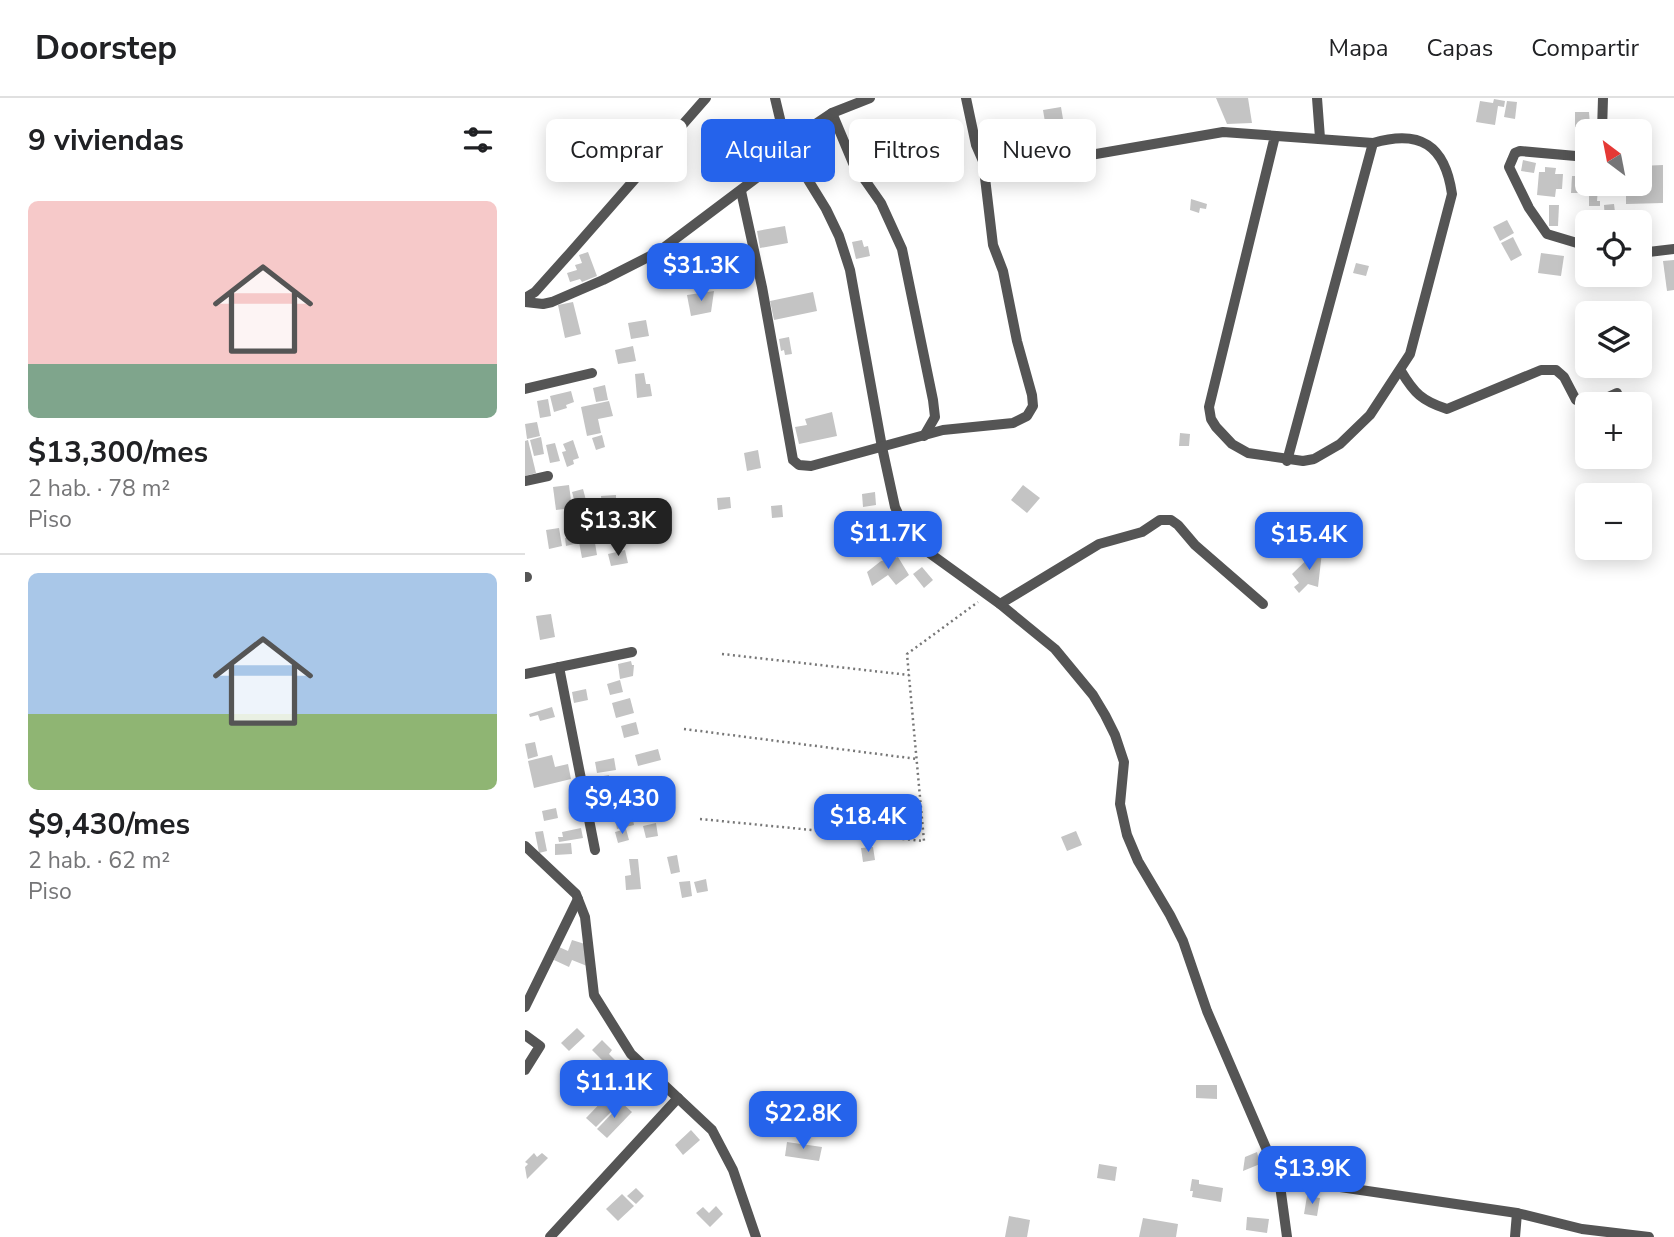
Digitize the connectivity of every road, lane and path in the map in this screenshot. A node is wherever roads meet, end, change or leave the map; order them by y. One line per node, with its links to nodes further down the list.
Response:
1 (706, 98): 24 (street)
2 (775, 98): 8 (street)
3 (870, 98): 7 (street)
4 (966, 98): 14 (street)
5 (1317, 98): 12 (street)
6 (1603, 98): 10 (street)
7 (832, 113): 9 (street); 29 (street)
8 (780, 119)
9 (823, 119)
10 (1602, 119)
11 (1275, 136): 12 (street); 15 (street); 31 (street)
12 (1320, 138): 13 (street)
13 (1373, 143): 25 (street); 31 (street)
14 (978, 150)
15 (1096, 153)
16 (1575, 156): 21 (street)
17 (752, 182): 20 (street)
18 (809, 182): 30 (street)
19 (986, 182): 29 (street)
20 (741, 191): 24 (street); 30 (street)
21 (1575, 242)
22 (1674, 249): 23 (street)
23 (1652, 252)
24 (525, 300)
25 (1401, 370): 28 (street); 31 (street)
26 (593, 373): 27 (street)
27 (525, 389)
28 (1575, 398)
29 (924, 436): 30 (street)
30 (882, 447): 34 (street)
31 (1287, 461)
32 (548, 476): 33 (street)
33 (525, 481)
34 (988, 594): 35 (street); 41 (path)
35 (1000, 604): 36 (street); 52 (street)
36 (1263, 604)
37 (632, 652): 39 (street)
38 (722, 654): 41 (path)
39 (559, 667): 40 (street); 46 (street)
40 (525, 674)
41 (909, 675): 43 (path)
42 (684, 729): 43 (path)
43 (917, 759): 44 (path)
44 (700, 820)
45 (525, 846): 47 (street)
46 (595, 850)
47 (578, 898): 48 (street); 51 (street)
48 (525, 1007)
49 (525, 1035): 50 (street)
50 (525, 1070)
51 (678, 1098): 54 (street); 55 (street)
52 (1279, 1178): 53 (street); 56 (street)
53 (1517, 1213): 57 (street); 58 (street)
54 (550, 1237)
55 (756, 1237)
56 (1287, 1237)
57 (1515, 1237)
58 (1649, 1237)

